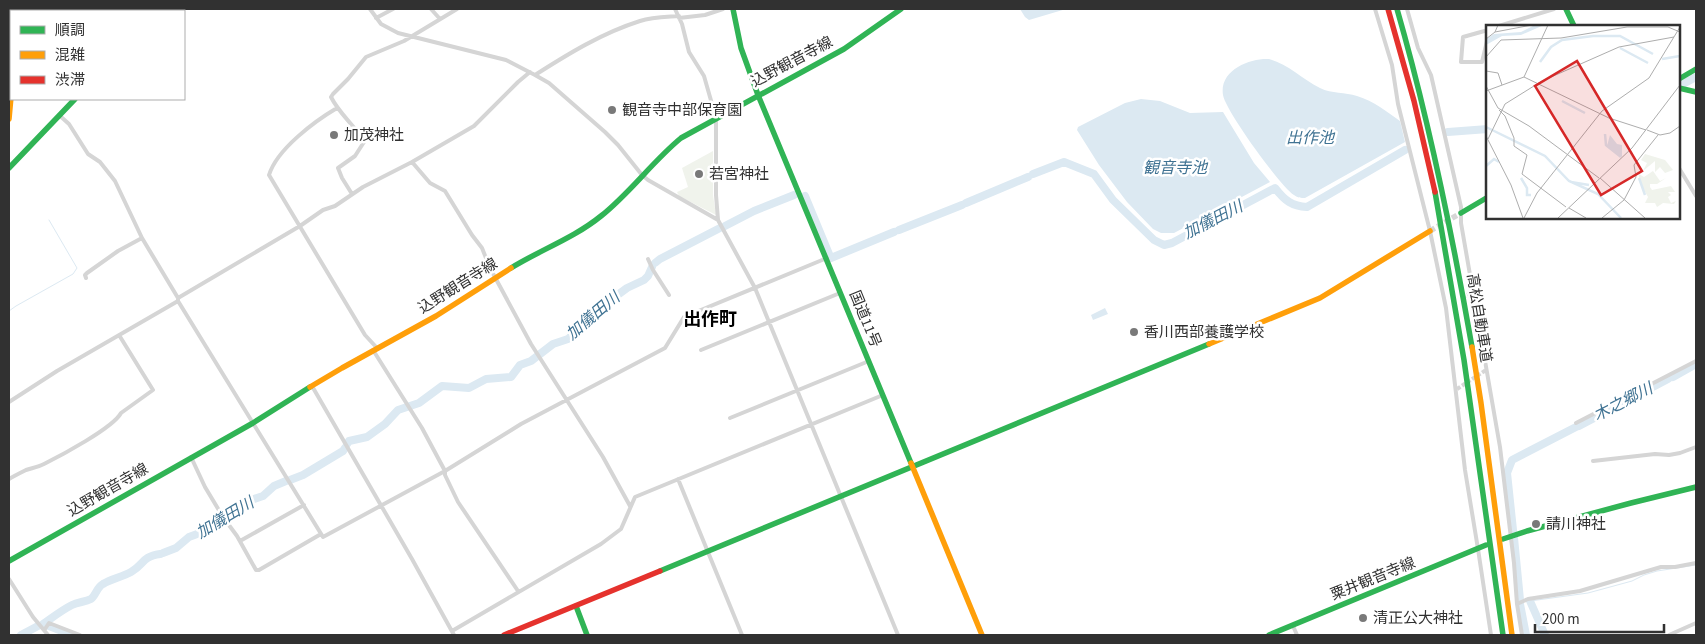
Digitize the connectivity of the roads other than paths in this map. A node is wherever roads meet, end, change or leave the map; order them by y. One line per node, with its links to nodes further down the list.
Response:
1 (370, 9): 17 (street)
2 (393, 9): 17 (street)
3 (431, 9): 18 (street)
4 (457, 9): 18 (street)
5 (675, 9): 16 (street)
6 (723, 9): 16 (street)
7 (733, 9): 30 (main road, 国道11号)
8 (901, 9): 30 (main road, 込野観音寺線)
9 (1381, 9): 15 (street)
10 (1388, 9): 111 (main road, 高松自動車道)
11 (1397, 9): 112 (main road, 高松自動車道)
12 (1407, 9): 44 (street)
13 (1554, 9): 19 (street)
14 (1566, 9): 20 (main road)
15 (1375, 10): 47 (street)
16 (679, 17): 26 (street); 36 (street)
17 (376, 18): 22 (street)
18 (440, 19): 22 (street)
19 (1502, 25)
20 (1574, 25)
21 (1486, 31): 23 (street)
22 (411, 37): 25 (street); 33 (street)
23 (1486, 45)
24 (1696, 69): 27 (main road)
25 (530, 72): 26 (street); 37 (street)
26 (535, 75): 40 (street)
27 (1680, 78)
28 (1680, 88): 29 (main road)
29 (1696, 92)
30 (758, 95): 36 (main road, 込野観音寺線); 50 (main road, 国道11号)
31 (11, 100): 35 (main road)
32 (74, 100): 34 (main road)
33 (337, 108): 41 (street); 46 (street)
34 (59, 115): 38 (main road); 48 (street)
35 (9, 118)
36 (716, 118): 40 (main road, 込野観音寺線); 45 (street)
37 (412, 162): 41 (street); 52 (street)
38 (9, 168)
39 (1680, 170): 42 (street)
40 (642, 175): 45 (street); 52 (main road, 込野観音寺線)
41 (352, 194): 46 (street)
42 (1696, 196)
43 (1486, 198): 44 (main road)
44 (1461, 213): 85 (street)
45 (718, 220): 53 (street)
46 (300, 226): 56 (street); 59 (street)
47 (1430, 231): 75 (main road); 89 (street)
48 (142, 238): 51 (street); 56 (street)
49 (648, 258): 55 (street)
50 (826, 258): 53 (street); 54 (main road, 国道11号)
51 (86, 278)
52 (495, 279): 59 (main road, 込野観音寺線); 66 (street)
53 (755, 288): 57 (street); 66 (street)
54 (840, 292): 57 (street); 61 (main road, 国道11号)
55 (669, 295)
56 (178, 299): 58 (street); 69 (street)
57 (768, 323): 60 (street); 64 (street)
58 (119, 335): 67 (street); 77 (street)
59 (375, 349): 63 (main road, 込野観音寺線); 76 (street)
60 (701, 350)
61 (868, 361): 64 (street); 65 (main road, 国道11号)
62 (1696, 361): 71 (street)
63 (312, 386): 69 (main road, 込野観音寺線); 82 (street)
64 (796, 391): 68 (street); 70 (street)
65 (883, 395): 70 (street); 75 (main road, 国道11号)
66 (567, 401): 76 (street); 83 (street)
67 (9, 402)
68 (730, 418)
69 (253, 422): 73 (main road, 込野観音寺線); 81 (street)
70 (810, 424): 78 (street); 80 (street)
71 (1576, 424)
72 (1696, 447): 74 (street)
73 (191, 457): 87 (street); 91 (main road, 込野観音寺線)
74 (1593, 461)
75 (911, 467): 80 (main road); 107 (main road, 国道11号)
76 (445, 471): 82 (street); 94 (street)
77 (9, 479)
78 (678, 479): 83 (street); 90 (street)
79 (1696, 487): 85 (main road)
80 (840, 497): 90 (main road); 106 (street)
81 (304, 505): 84 (street); 87 (street)
82 (382, 506): 84 (street); 100 (street)
83 (630, 506): 94 (street)
84 (321, 534): 87 (street)
85 (1511, 536): 86 (main road); 95 (street)
86 (1503, 539)
87 (240, 541)
88 (1486, 545): 89 (main road, 粟井観音寺線)
89 (1478, 549): 98 (main road, 粟井観音寺線); 110 (street)
90 (708, 552): 96 (main road); 105 (street)
91 (9, 561)
92 (1696, 562): 95 (street)
93 (9, 579): 99 (street)
94 (518, 591): 100 (street)
95 (1516, 604): 113 (street)
96 (576, 606): 103 (main road); 104 (main road)
97 (1696, 623): 114 (street)
98 (1293, 626): 108 (main road, 粟井観音寺線); 109 (street)
99 (45, 629): 101 (street); 102 (street)
100 (453, 633)
101 (48, 635)
102 (80, 635)
103 (504, 635)
104 (587, 635)
105 (742, 635)
106 (898, 635)
107 (982, 635)
108 (1269, 635)
109 (1297, 635)
110 (1491, 635)
111 (1502, 635)
112 (1512, 635)
113 (1522, 635)
114 (1669, 635)

